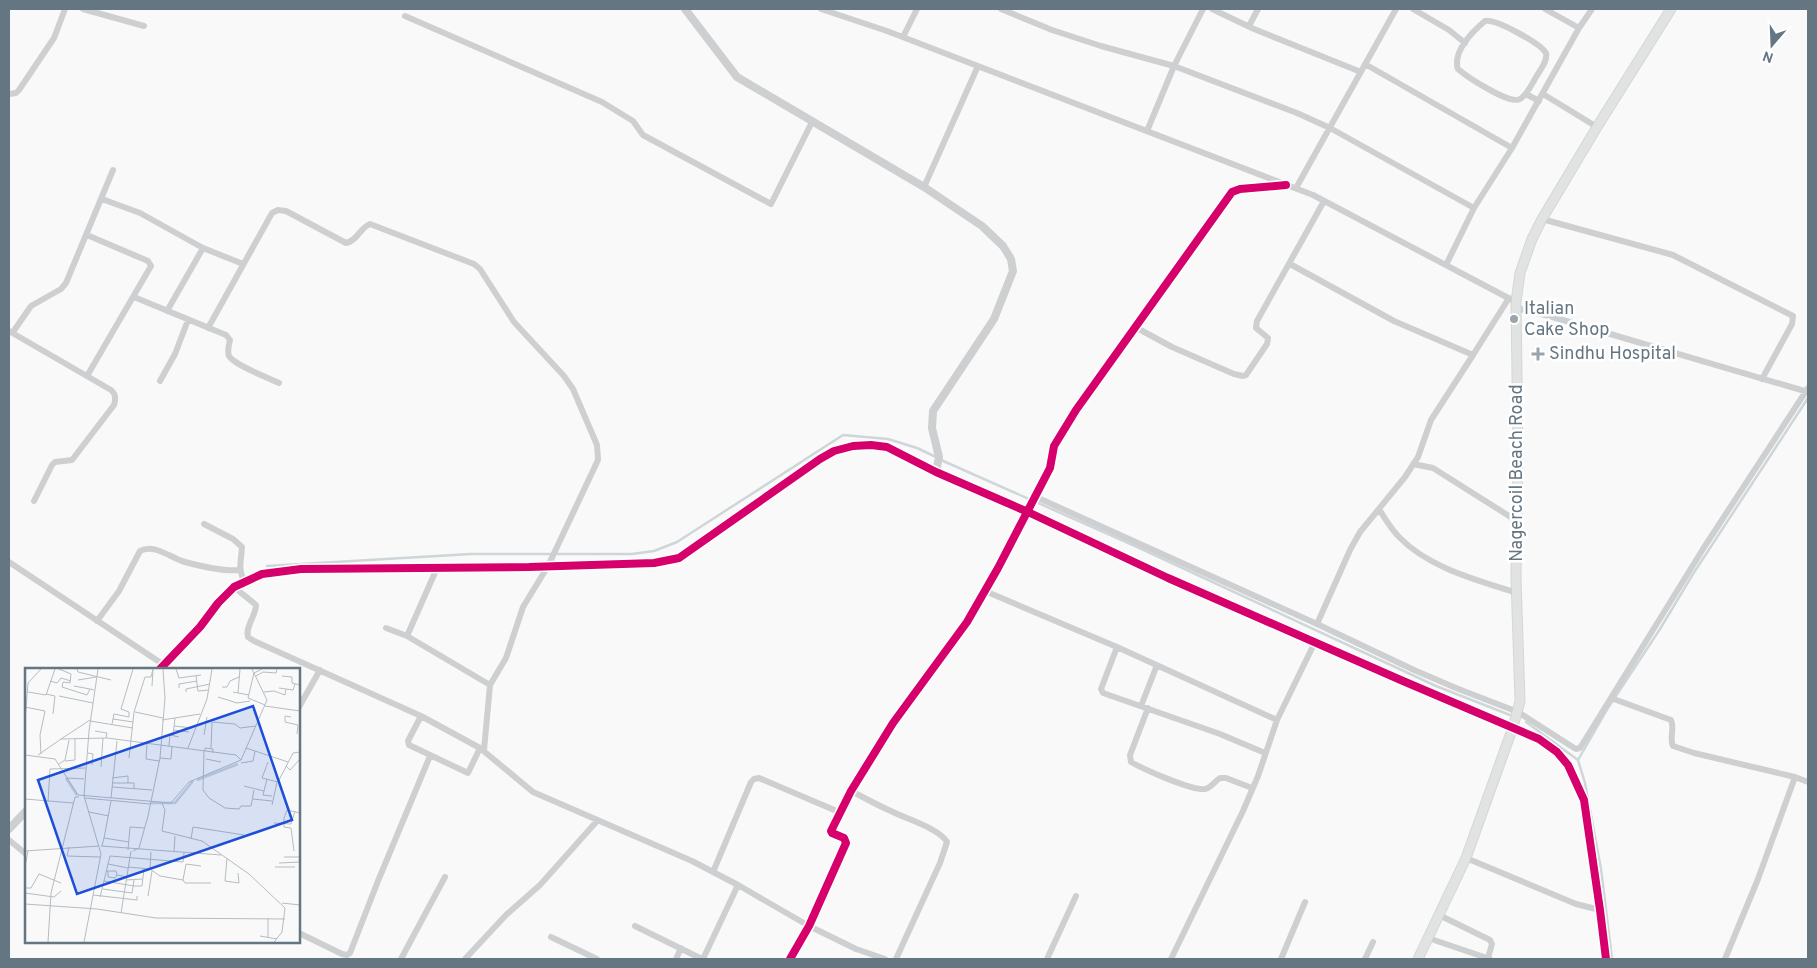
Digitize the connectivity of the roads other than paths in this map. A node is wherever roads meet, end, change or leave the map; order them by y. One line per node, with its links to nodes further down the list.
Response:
1 (65, 9): 25 (street)
2 (83, 9): 16 (street)
3 (685, 9): 29 (street)
4 (821, 9): 19 (street)
5 (917, 9): 19 (street)
6 (1001, 9): 23 (street)
7 (1203, 9): 23 (street)
8 (1212, 9): 17 (street)
9 (1258, 9): 17 (street)
10 (1396, 9): 21 (street)
11 (1413, 9): 20 (street)
12 (1545, 9): 18 (street)
13 (1592, 9): 18 (street)
14 (1671, 9): 30 (main road, Nagercoil Beach Road)
15 (405, 16): 29 (street)
16 (144, 26)
17 (1249, 26): 24 (street)
18 (1579, 28): 27 (street)
19 (903, 37): 22 (street)
20 (1465, 43): 26 (street); 26 (street)
21 (1365, 64): 24 (street); 33 (street)
22 (978, 66): 32 (street); 36 (street)
23 (1174, 66): 31 (street); 32 (street)
24 (1361, 72): 31 (street)
25 (9, 94)
26 (1526, 94): 28 (street)
27 (1543, 94): 28 (street); 30 (street)
28 (1539, 101): 33 (street)
29 (812, 122): 36 (street)
30 (1597, 127): 41 (main road, Nagercoil Beach Road)
31 (1330, 128): 37 (street); 40 (street)
32 (1147, 131): 35 (street)
33 (1512, 148): 40 (street)
34 (113, 170): 38 (street)
35 (1286, 185): 37 (street); 51 (street)
36 (924, 187): 61 (street)
37 (1296, 188): 39 (street)
38 (102, 199): 42 (street); 43 (street)
39 (1324, 201): 45 (street); 46 (street)
40 (1474, 208): 46 (street)
41 (1542, 219): 48 (main road, Nagercoil Beach Road); 56 (street)
42 (87, 235): 47 (street); 53 (street)
43 (203, 248): 44 (street); 49 (street)
44 (243, 264): 52 (street); 69 (street)
45 (1290, 264): 51 (street); 54 (street)
46 (1446, 265): 48 (street)
47 (134, 297): 49 (street); 55 (street)
48 (1514, 303): 54 (street); 56 (street); 66 (main road, Nagercoil Beach Road)
49 (167, 311): 50 (street)
50 (188, 320): 52 (street); 57 (street)
51 (1135, 327): 62 (street)
52 (208, 328): 58 (street)
53 (11, 331): 55 (street)
54 (1473, 355): 60 (street)
55 (87, 376): 63 (street)
56 (1762, 379): 59 (street)
57 (160, 381)
58 (279, 383)
59 (1807, 391): 86 (street)
60 (1413, 464): 64 (street); 66 (street)
61 (936, 472): 65 (street); 69 (street)
62 (1036, 498): 65 (street); 77 (street)
63 (34, 501)
64 (1379, 509): 75 (street); 77 (street)
65 (1029, 511): 74 (street); 80 (street)
66 (1517, 521): 75 (main road, Nagercoil Beach Road)
67 (204, 524): 71 (street)
68 (9, 562): 76 (street)
69 (548, 566): 70 (street); 85 (street)
70 (437, 568): 72 (street); 79 (street)
71 (240, 570): 72 (street); 76 (street)
72 (244, 582): 73 (street)
73 (234, 588): 83 (street); 84 (street)
74 (985, 591): 81 (street); 99 (street)
75 (1517, 593): 89 (main road, Nagercoil Beach Road)
76 (97, 621): 83 (street)
77 (1317, 624): 89 (street)
78 (386, 628): 79 (street)
79 (407, 636): 85 (street)
80 (1314, 642): 91 (street); 92 (street)
81 (1117, 647): 82 (street); 88 (street)
82 (1157, 665): 88 (street); 91 (street)
83 (162, 667)
84 (320, 670): 87 (street); 90 (street)
85 (490, 685): 93 (street)
86 (1614, 699): 89 (street); 96 (street)
87 (300, 706)
88 (1144, 707): 94 (street); 98 (street)
89 (1518, 712): 92 (main road, Nagercoil Beach Road)
90 (421, 716): 93 (street); 95 (street)
91 (1277, 720): 94 (street)
92 (1513, 727): 106 (main road, Nagercoil Beach Road); 112 (street)
93 (482, 749): 95 (street); 102 (street)
94 (1265, 753): 98 (street)
95 (430, 756): 116 (street)
96 (1795, 777): 97 (street); 136 (street)
97 (1808, 782)
98 (1252, 788): 130 (street)
99 (851, 791): 101 (street); 128 (street)
100 (25, 812): 103 (street)
101 (839, 812): 107 (street); 115 (street)
102 (597, 821): 107 (street); 122 (street)
103 (9, 829)
104 (9, 840): 105 (street)
105 (25, 853)
106 (1466, 858): 112 (street); 113 (main road, Nagercoil Beach Road)
107 (713, 872): 109 (street)
108 (445, 877): 121 (street)
109 (738, 885): 115 (street); 125 (street)
110 (1076, 896): 129 (street)
111 (1305, 902): 131 (street)
112 (1600, 910): 135 (street)
113 (1439, 915): 118 (main road, Nagercoil Beach Road); 134 (street)
114 (635, 926): 120 (street)
115 (808, 926): 126 (street); 127 (street)
116 (300, 933)
117 (551, 937): 123 (street)
118 (1428, 938): 133 (main road, Nagercoil Beach Road); 134 (street)
119 (1373, 942): 132 (street)
120 (681, 948): 124 (street); 125 (street)
121 (402, 959)
122 (465, 959)
123 (597, 959)
124 (676, 959)
125 (703, 959)
126 (790, 959)
127 (885, 959)
128 (896, 959)
129 (1047, 959)
130 (1171, 959)
131 (1281, 959)
132 (1365, 959)
133 (1418, 959)
134 (1489, 959)
135 (1606, 959)
136 (1725, 959)

